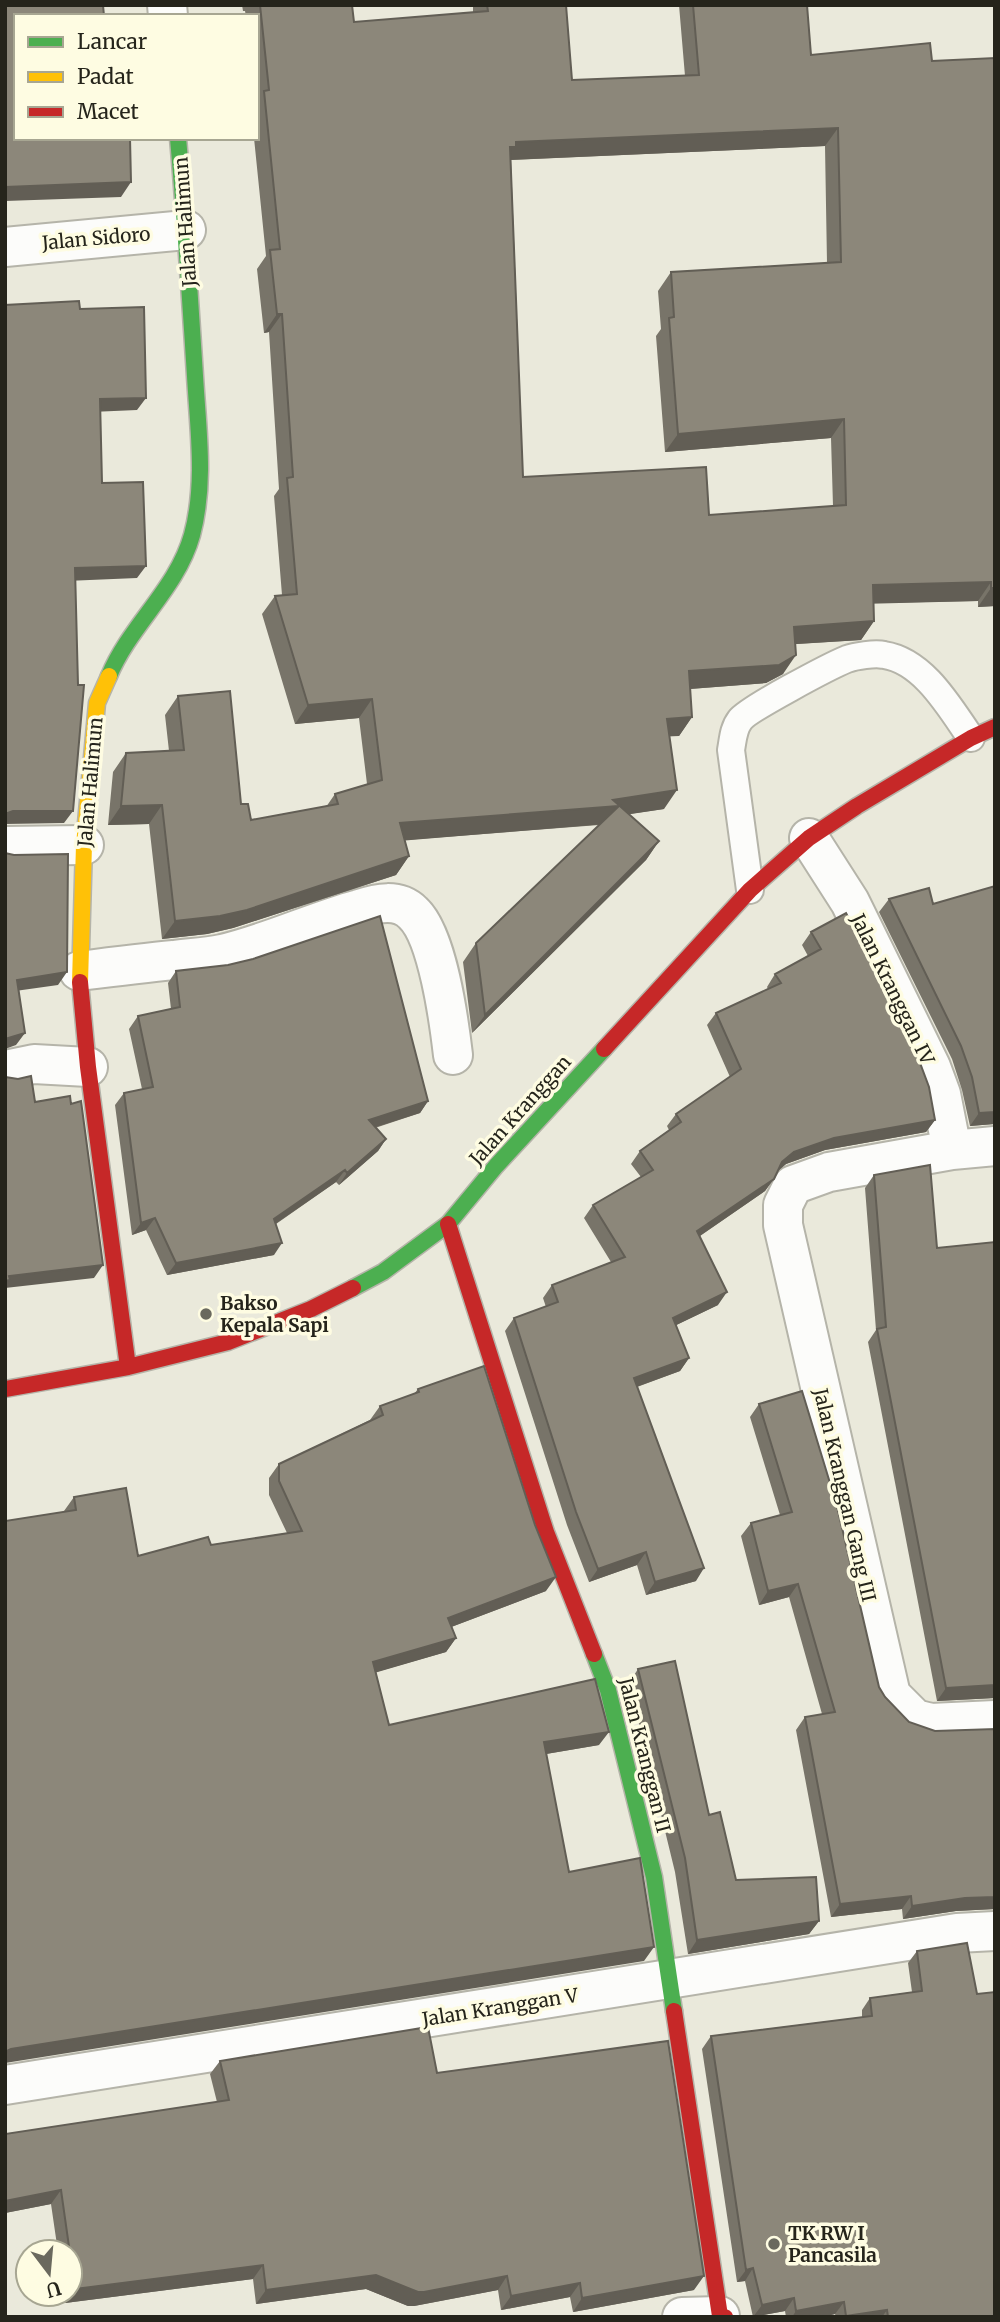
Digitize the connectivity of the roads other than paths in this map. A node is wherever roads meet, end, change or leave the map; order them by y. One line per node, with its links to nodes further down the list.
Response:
1 (178, 140): 2 (street, Jalan Halimun)
2 (186, 230): 3 (street, Jalan Sidoro); 7 (street, Jalan Halimun)
3 (5, 247)
4 (995, 727): 5 (street, Jalan Kranggan)
5 (971, 738): 6 (street, Jalan Kranggan); 9 (lane)
6 (809, 838): 9 (street, Jalan Kranggan); 15 (street, Jalan Kranggan IV)
7 (84, 845): 8 (street); 10 (street, Jalan Halimun)
8 (5, 846)
9 (750, 890): 16 (street, Jalan Kranggan)
10 (79, 971): 11 (street); 12 (street, Jalan Halimun)
11 (453, 1055)
12 (88, 1067): 13 (street); 17 (street, Jalan Halimun)
13 (5, 1070)
14 (995, 1146): 15 (street)
15 (952, 1150): 19 (street, Jalan Kranggan Gang III)
16 (448, 1224): 17 (street, Jalan Kranggan); 21 (street, Jalan Kranggan II)
17 (128, 1367): 18 (street, Jalan Kranggan)
18 (5, 1389)
19 (995, 1720)
20 (995, 1931): 21 (street, Jalan Kranggan V)
21 (670, 1980): 22 (street, Jalan Kranggan V); 23 (street, Jalan Kranggan II)
22 (5, 2085)
23 (722, 2316): 24 (street)
24 (682, 2317)

